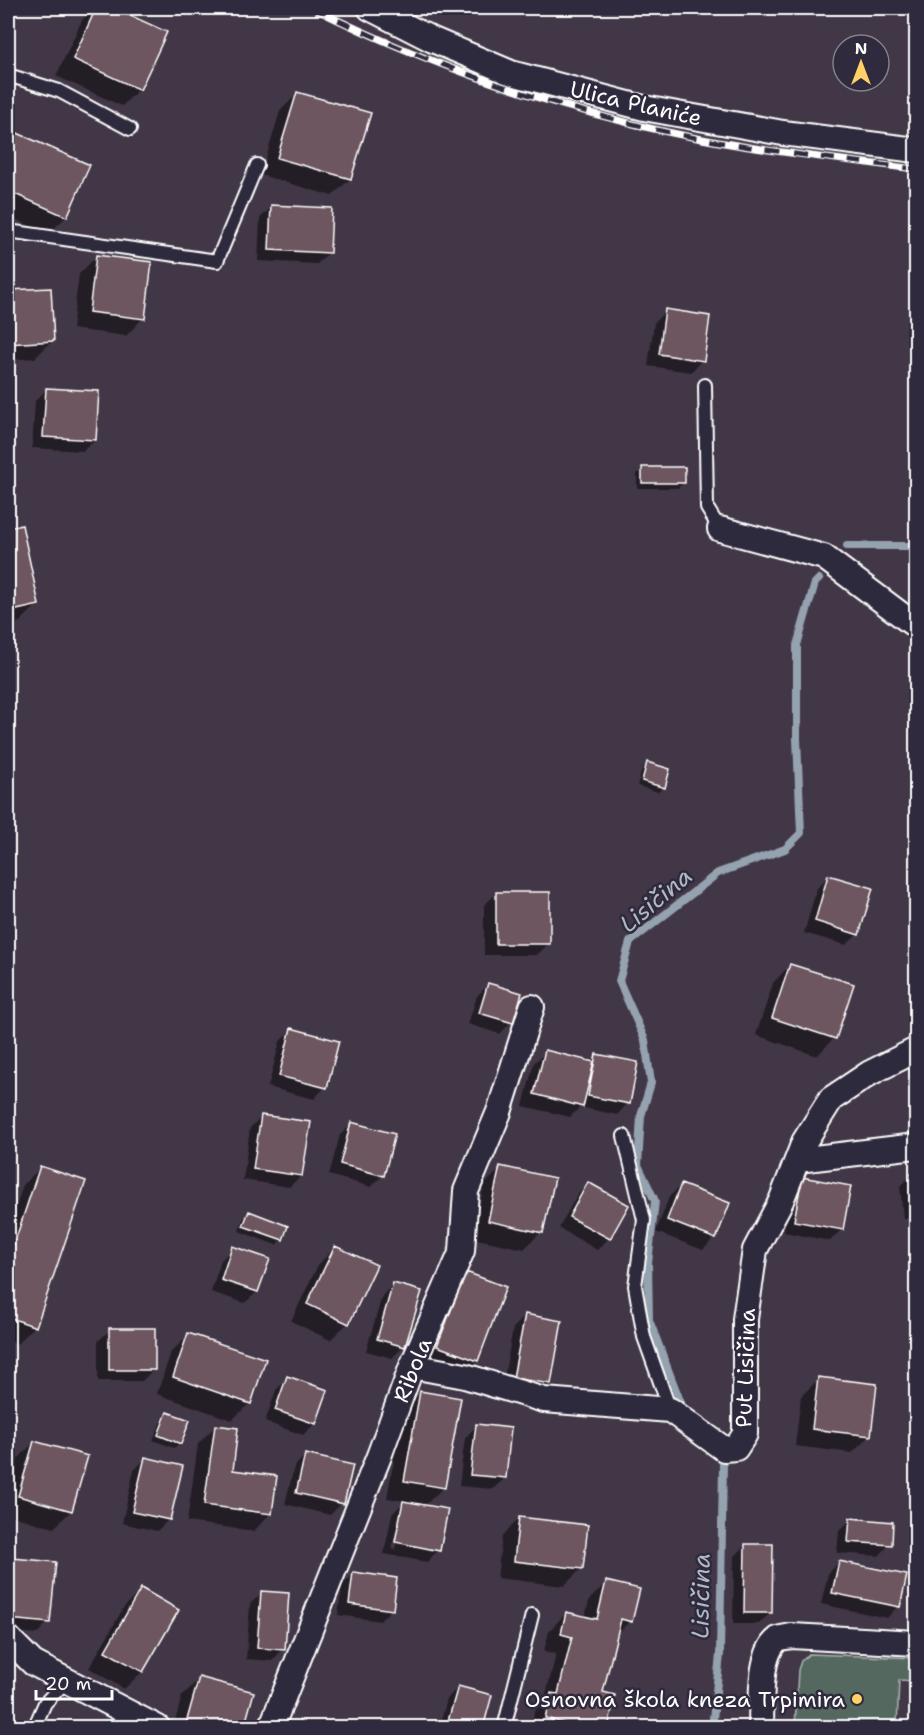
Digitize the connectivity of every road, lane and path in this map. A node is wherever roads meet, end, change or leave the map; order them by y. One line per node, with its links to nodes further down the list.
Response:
1 (370, 8): 4 (street, Ulica Planiće)
2 (8, 75): 3 (lane)
3 (130, 129)
4 (916, 150)
5 (257, 165): 6 (lane)
6 (8, 231)
7 (705, 385): 8 (lane)
8 (720, 529): 9 (street)
9 (916, 626)
10 (532, 1008): 15 (street, Ribola)
11 (916, 1050): 14 (street, Put Lisičina)
12 (624, 1136): 16 (lane)
13 (916, 1146): 14 (street)
14 (798, 1160): 16 (street, Put Lisičina)
15 (412, 1366): 16 (street); 23 (street, Ribola)
16 (670, 1410)
17 (532, 1615): 24 (lane)
18 (8, 1638): 20 (street)
19 (916, 1643): 25 (street)
20 (67, 1680): 21 (lane); 22 (street)
21 (34, 1728)
22 (158, 1728)
23 (272, 1728)
24 (504, 1728)
25 (760, 1728)

